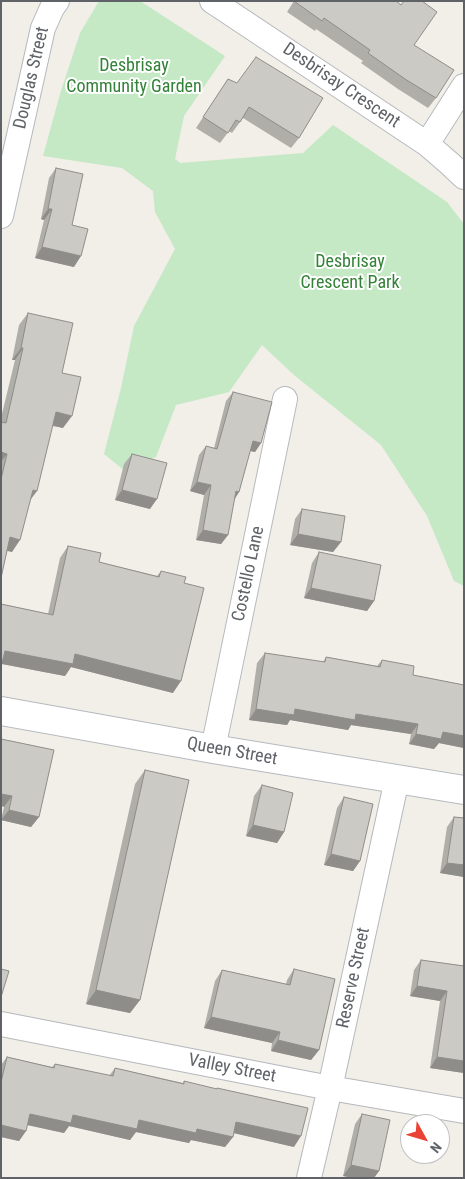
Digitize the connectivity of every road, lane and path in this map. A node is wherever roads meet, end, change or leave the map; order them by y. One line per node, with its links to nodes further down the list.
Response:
1 (212, 1): 4 (street, Desbrisay Crescent)
2 (52, 3): 6 (street, Douglas Street)
3 (464, 86): 4 (street)
4 (427, 144): 5 (street, Desbrisay Crescent)
5 (464, 177)
6 (1, 216)
7 (285, 399): 9 (street, Costello Lane)
8 (1, 711): 9 (street, Queen Street)
9 (213, 749): 10 (street, Queen Street)
10 (397, 779): 11 (street, Queen Street); 13 (street, Reserve Street)
11 (464, 790)
12 (1, 1024): 13 (street, Valley Street)
13 (330, 1088): 14 (street, Valley Street); 15 (street, Reserve Street)
14 (464, 1111)
15 (310, 1178)

